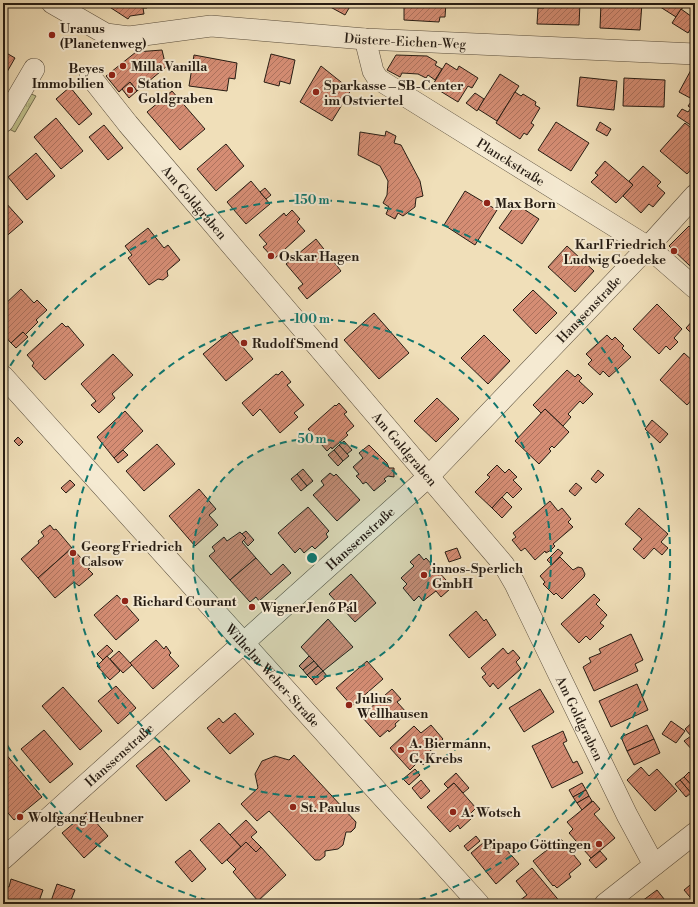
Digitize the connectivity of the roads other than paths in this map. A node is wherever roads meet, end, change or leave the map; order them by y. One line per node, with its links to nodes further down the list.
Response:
1 (52, 3): 2 (street, Düstere-Eichen-Weg)
2 (366, 39): 3 (street, Düstere-Eichen-Weg); 8 (street, Planckstraße)
3 (695, 54)
4 (34, 69): 6 (street)
5 (90, 76): 11 (street, Am Goldgraben)
6 (3, 122)
7 (695, 194): 8 (street, Hanssenstraße)
8 (648, 248): 9 (street, Planckstraße); 11 (street, Hanssenstraße)
9 (695, 288)
10 (3, 376): 12 (street, Wilhelm-Weber-Straße)
11 (428, 477): 12 (street, Hanssenstraße); 15 (street, Am Goldgraben)
12 (245, 643): 14 (street, Hanssenstraße); 16 (street, Wilhelm-Weber-Straße)
13 (695, 833): 15 (street)
14 (3, 859)
15 (654, 865): 17 (street)
16 (479, 904)
17 (605, 904)

